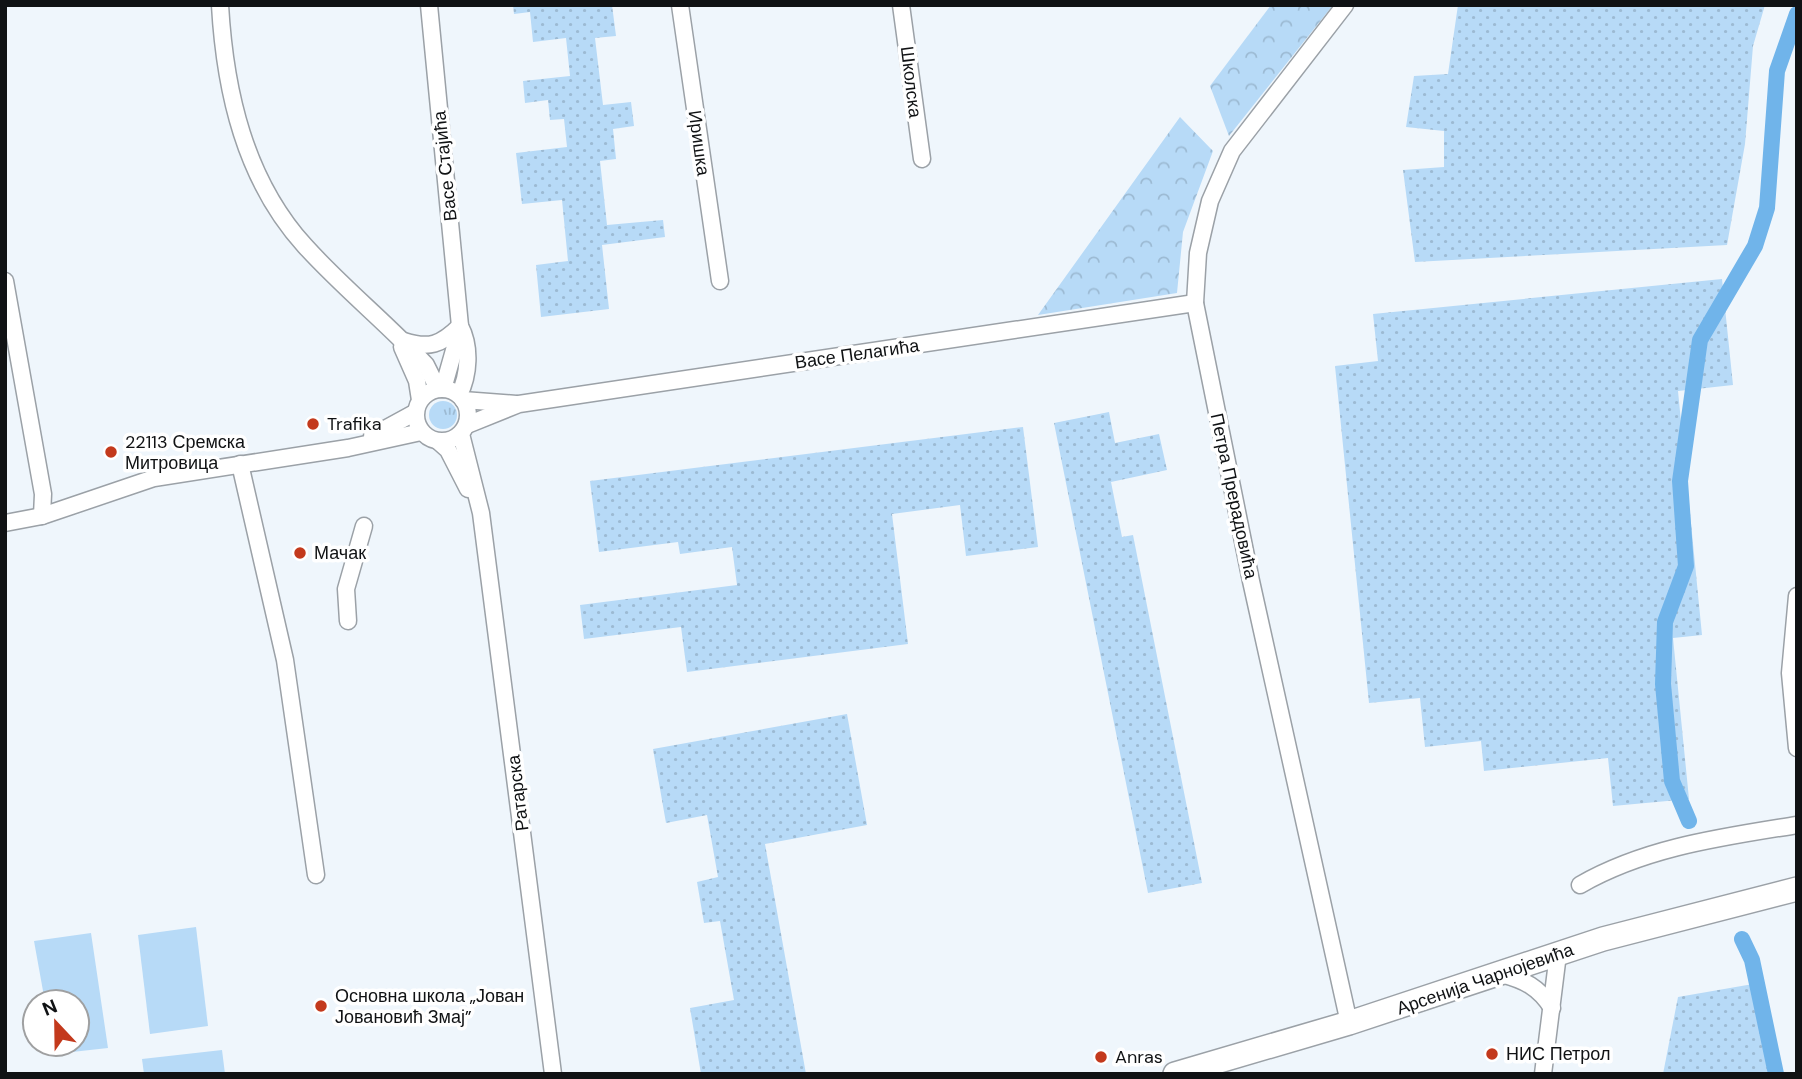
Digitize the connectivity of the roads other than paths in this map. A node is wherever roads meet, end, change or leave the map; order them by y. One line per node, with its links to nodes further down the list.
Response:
1 (220, 5): 11 (street)
2 (429, 5): 10 (street, Васе Стајића)
3 (680, 5): 7 (street, Иришка)
4 (901, 5): 6 (street, Школска)
5 (1345, 5): 9 (street, Петра Прерадовића)
6 (922, 159)
7 (720, 281)
8 (6, 291): 22 (street)
9 (1195, 303): 14 (street, Васе Пелагића); 35 (street, Петра Прерадовића)
10 (460, 326): 11 (street); 12 (street, Васе Стајића); 13 (street, Васе Стајића)
11 (398, 339): 12 (street); 15 (street)
12 (440, 389): 13 (street); 15 (street)
13 (461, 397): 14 (street, Васе Пелагића); 16 (street)
14 (519, 404): 16 (street, Васе Пелагића)
15 (418, 406): 17 (street); 19 (street)
16 (464, 430): 18 (street); 21 (street, Ратарска)
17 (421, 432): 18 (street); 19 (street)
18 (439, 442): 21 (street, Ратарска)
19 (348, 447): 20 (street)
20 (240, 464): 22 (street); 29 (street)
21 (481, 513): 36 (street, Ратарска)
22 (41, 516): 23 (street)
23 (5, 523)
24 (364, 526): 26 (street)
25 (1797, 596): 27 (street)
26 (348, 621)
27 (1797, 748)
28 (1797, 825): 30 (street)
29 (316, 875)
30 (1580, 885)
31 (1797, 889): 32 (main road, Арсенија Чарнојевића)
32 (1558, 954): 33 (main road, Арсенија Чарнојевића); 34 (street)
33 (1499, 973): 34 (street); 35 (main road, Арсенија Чарнојевића)
34 (1552, 1007): 38 (street)
35 (1349, 1023): 37 (main road, Арсенија Чарнојевића)
36 (553, 1074)
37 (1175, 1074)
38 (1543, 1074)

